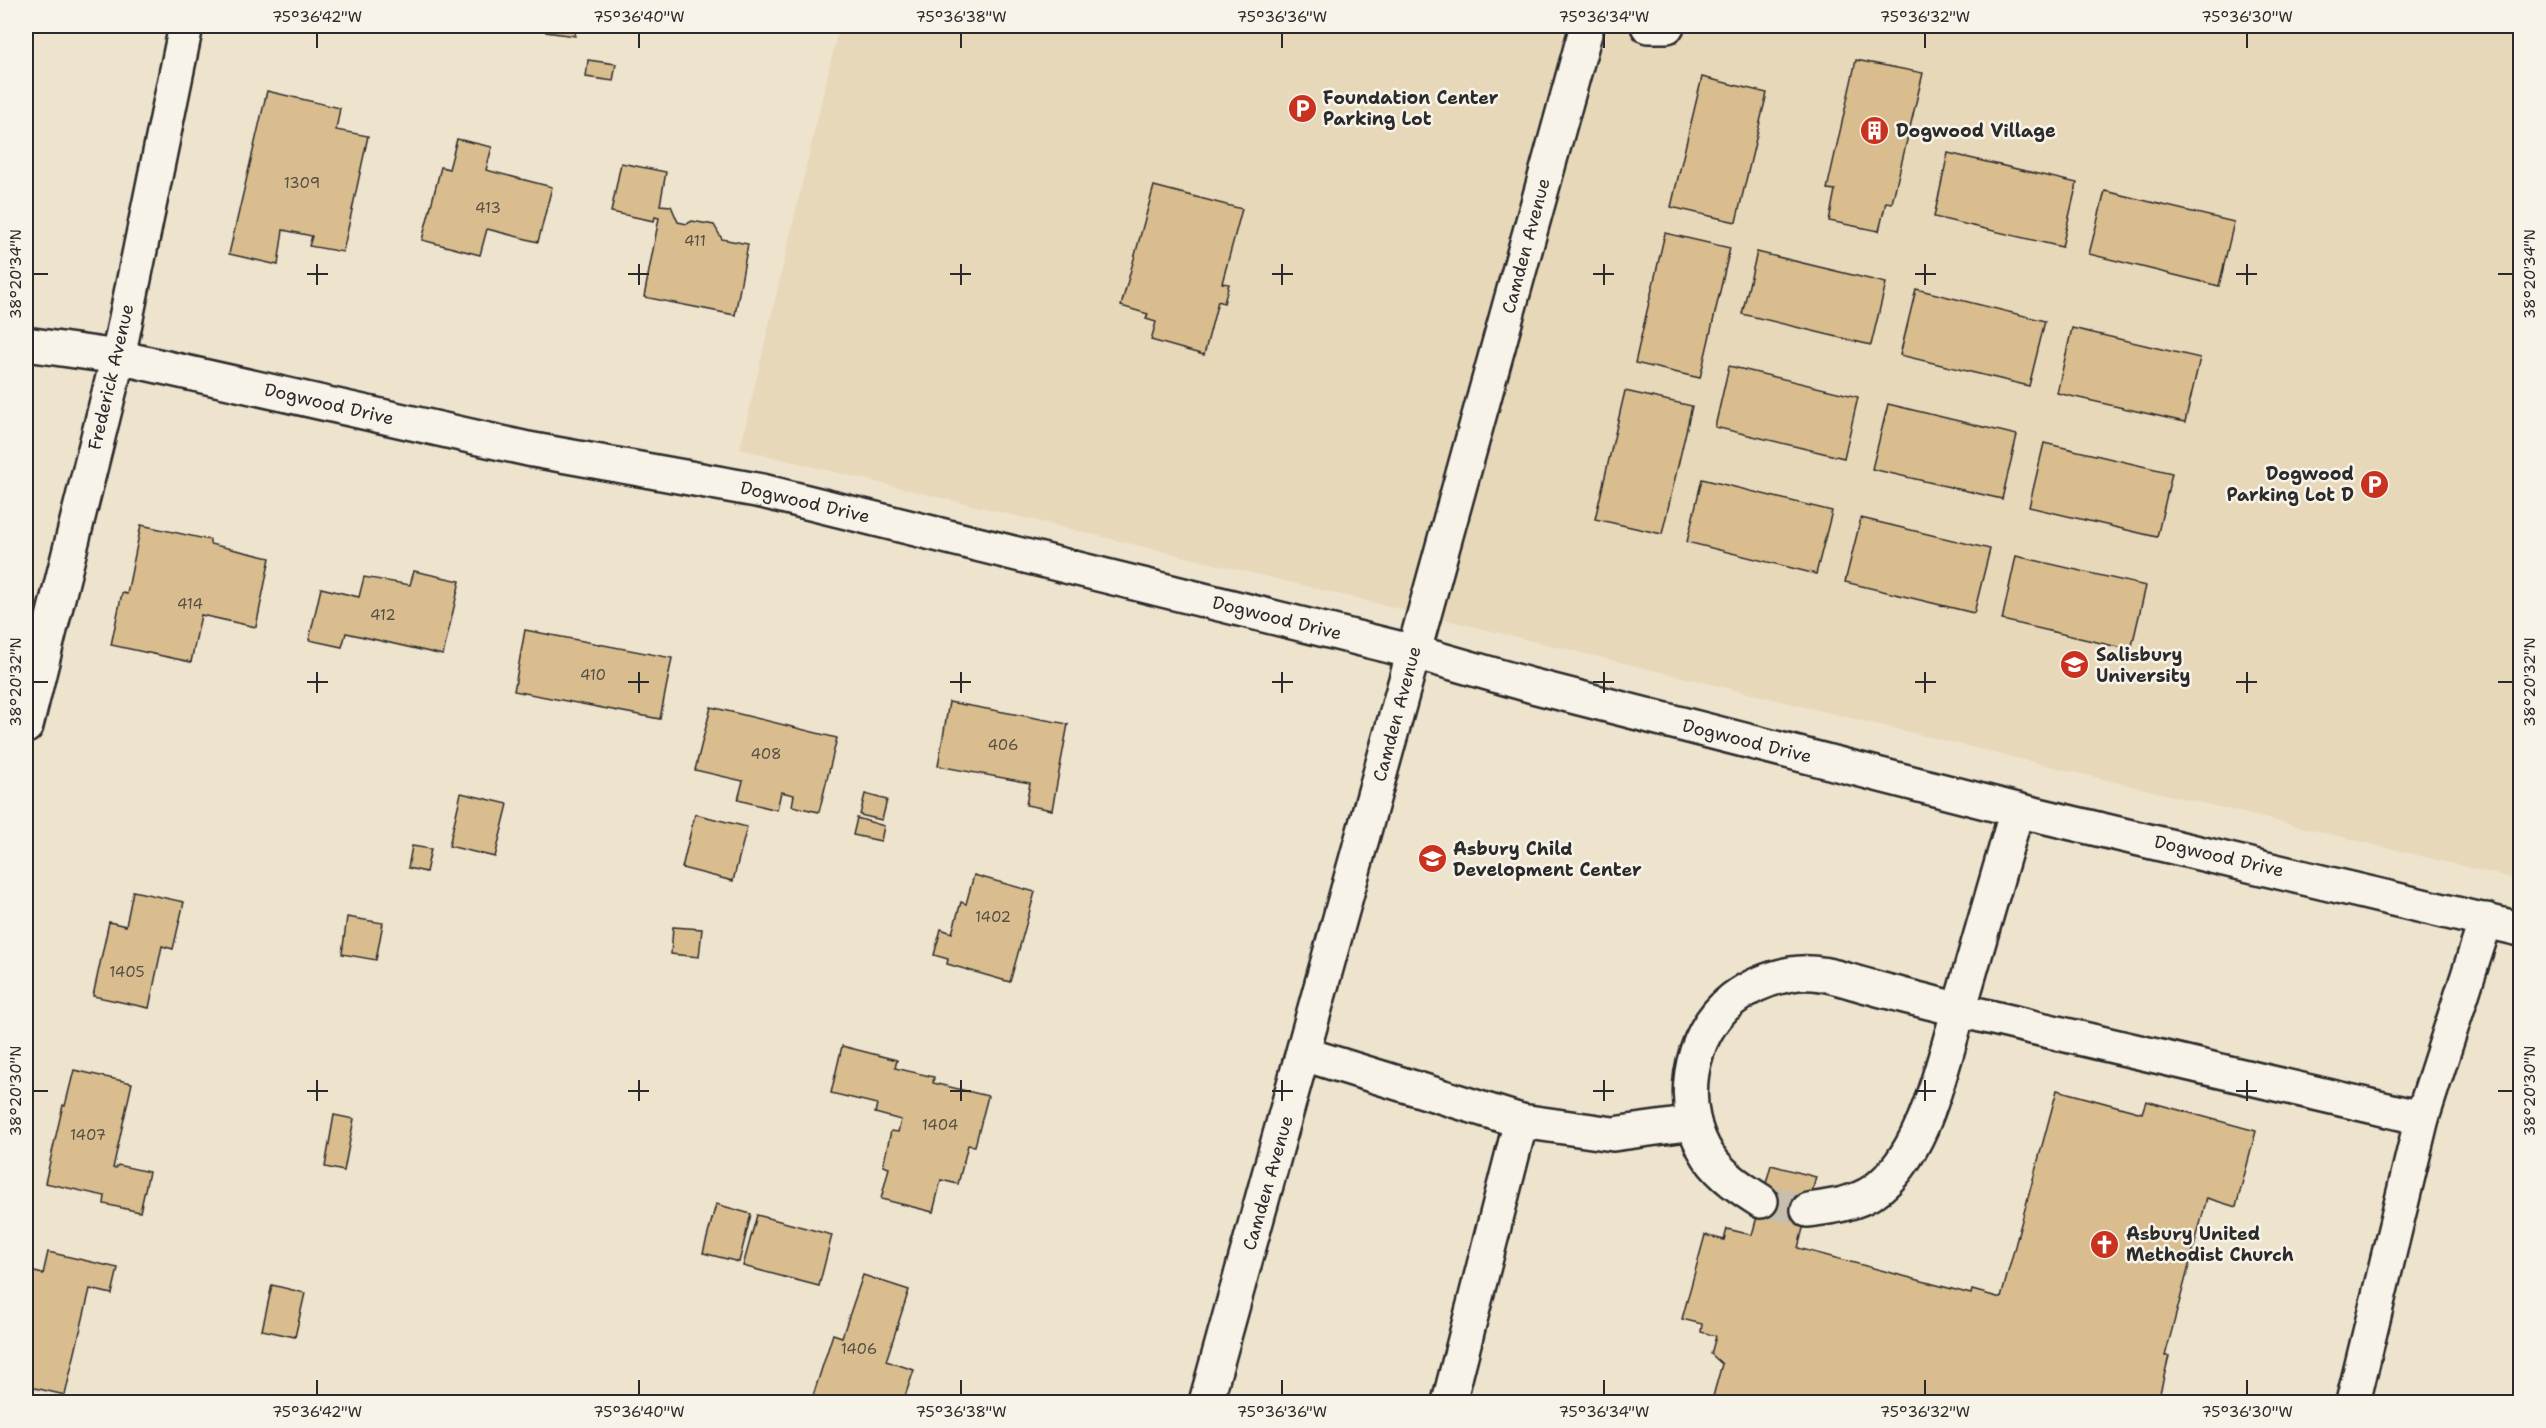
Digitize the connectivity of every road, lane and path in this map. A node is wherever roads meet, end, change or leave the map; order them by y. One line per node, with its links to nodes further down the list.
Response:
1 (186, 26): 6 (street, Frederick Avenue)
2 (1587, 26): 7 (street, Camden Avenue)
3 (1647, 26): 4 (street)
4 (1667, 26)
5 (26, 344): 6 (street, Dogwood Drive)
6 (117, 357): 7 (street, Dogwood Drive); 8 (street, Frederick Avenue)
7 (1414, 652): 9 (street, Dogwood Drive); 13 (street, Camden Avenue)
8 (26, 726)
9 (2017, 810): 10 (street, Dogwood Drive); 12 (street)
10 (2486, 920): 11 (street, Dogwood Drive); 14 (street)
11 (2520, 929)
12 (1959, 1010): 14 (street); 16 (street); 18 (street)
13 (1304, 1054): 15 (street); 19 (street, Camden Avenue)
14 (2422, 1118): 21 (street)
15 (1521, 1120): 16 (street); 20 (street)
16 (1694, 1124): 17 (street)
17 (1761, 1201)
18 (1808, 1210)
19 (1206, 1402)
20 (1449, 1402)
21 (2353, 1402)

